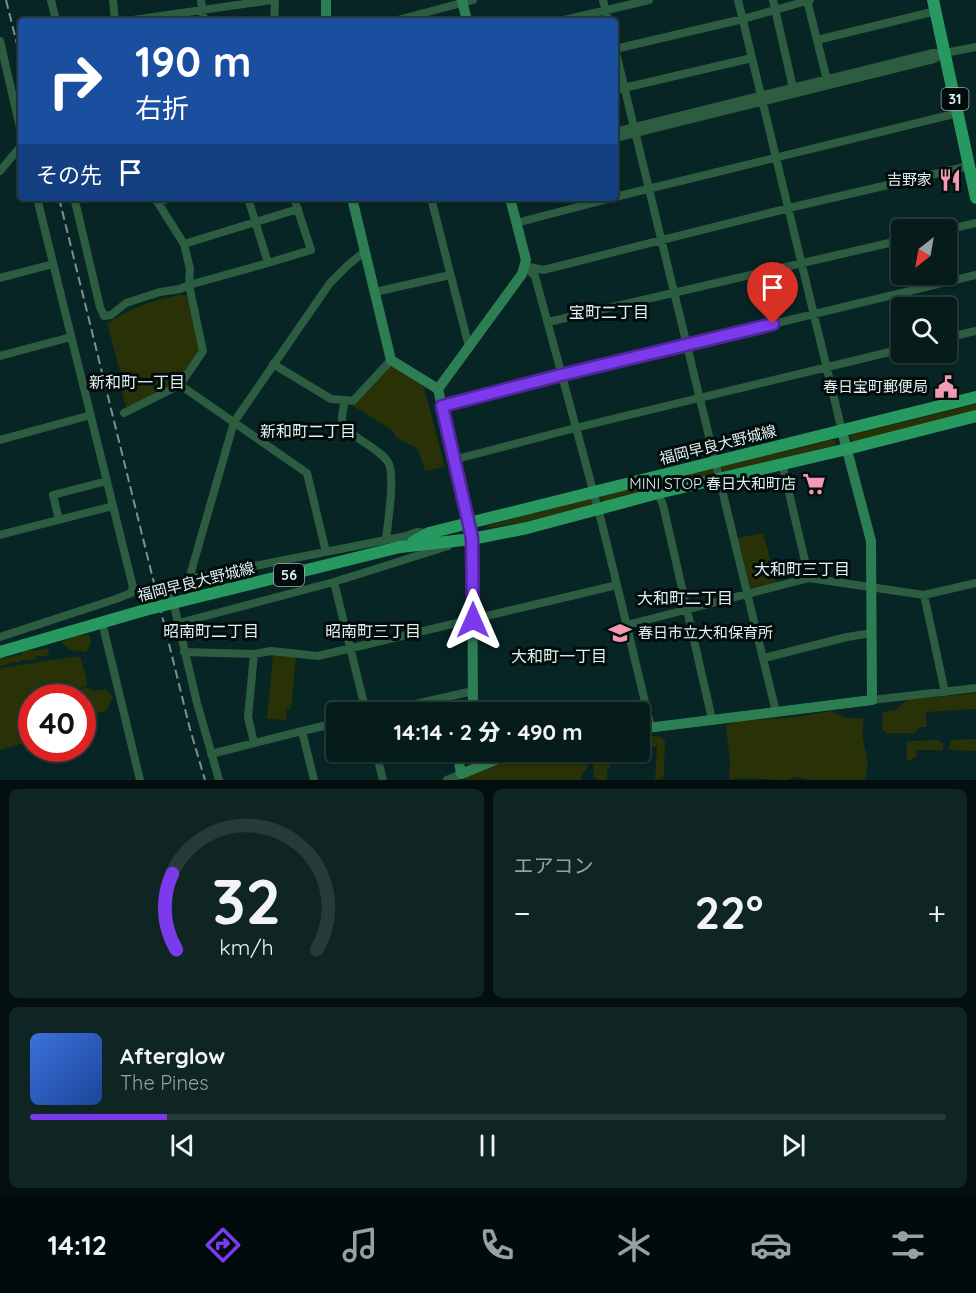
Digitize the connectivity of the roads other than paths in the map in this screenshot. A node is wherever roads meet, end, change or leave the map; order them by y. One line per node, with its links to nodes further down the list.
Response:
1 (51, 0): 15 (street)
2 (113, 0): 16 (street)
3 (274, 0): 11 (street); 18 (street)
4 (326, 0): 19 (street)
5 (603, 0): 14 (street)
6 (649, 0): 14 (street)
7 (738, 0): 24 (street)
8 (773, 0): 13 (street)
9 (808, 0): 13 (street); 25 (street)
10 (466, 1): 20 (street); 21 (street)
11 (202, 4): 17 (street)
12 (934, 5): 25 (street); 29 (main road, 31)
13 (775, 9): 24 (street); 34 (street)
14 (605, 10): 22 (street); 23 (street)
15 (55, 18)
16 (115, 18)
17 (139, 18)
18 (274, 18)
19 (326, 18)
20 (405, 18)
21 (467, 18)
22 (572, 18)
23 (607, 18)
24 (743, 19): 28 (street); 30 (street)
25 (817, 40): 32 (street)
26 (0, 41): 38 (street)
27 (976, 47): 29 (street)
28 (618, 48)
29 (945, 53): 32 (street); 37 (main road, 31)
30 (752, 58): 33 (street); 36 (street)
31 (618, 61): 33 (street)
32 (827, 82): 34 (street); 36 (street)
33 (625, 88): 35 (street); 39 (street)
34 (794, 88): 36 (street)
35 (618, 89)
36 (763, 99): 39 (street); 43 (street)
37 (958, 113): 43 (street); 44 (main road, 31)
38 (18, 119)
39 (635, 130): 40 (street); 41 (street); 46 (street)
40 (618, 132)
41 (618, 137)
42 (18, 150): 45 (street)
43 (777, 158): 46 (street); 58 (street)
44 (969, 166): 48 (main road, 31); 58 (street)
45 (0, 171)
46 (649, 188): 47 (street); 64 (street)
47 (618, 197)
48 (976, 198)
49 (38, 201): 70 (street)
50 (75, 201): 75 (street)
51 (158, 201): 66 (street)
52 (249, 201): 61 (street)
53 (295, 201): 59 (street)
54 (355, 201): 67 (street)
55 (432, 201): 72 (street)
56 (511, 201): 60 (street)
57 (601, 201): 60 (street)
58 (789, 208): 64 (street); 68 (street)
59 (298, 209): 61 (street); 69 (street)
60 (516, 222): 71 (street)
61 (257, 223): 66 (street); 69 (street)
62 (976, 223): 63 (street)
63 (957, 227)
64 (662, 239): 71 (street); 77 (street)
65 (891, 242): 68 (street)
66 (184, 244): 75 (street)
67 (364, 252): 76 (street); 88 (street)
68 (803, 262): 77 (street); 78 (street)
69 (268, 263): 75 (street)
70 (53, 264): 74 (street); 82 (street)
71 (525, 266): 79 (street); 84 (street)
72 (450, 275): 76 (street); 84 (street)
73 (976, 275): 78 (street)
74 (0, 278)
75 (189, 285): 91 (street)
76 (375, 292): 87 (street)
77 (673, 293): 79 (street); 83 (street)
78 (815, 313): 83 (street); 89 (street)
79 (548, 322): 90 (street)
80 (976, 331): 81 (street)
81 (957, 335)
82 (71, 337): 86 (street); 98 (street)
83 (687, 344): 90 (street); 94 (street)
84 (469, 347): 92 (street)
85 (891, 352): 89 (street)
86 (0, 356)
87 (391, 360): 92 (street); 95 (street)
88 (273, 364): 95 (street); 100 (street)
89 (828, 366): 94 (street); 102 (street)
90 (561, 375): 96 (street); 101 (street)
91 (180, 385): 97 (street); 100 (street)
92 (438, 389): 96 (street)
93 (976, 397): 102 (main road, 福岡早良大野城線 / 56)
94 (700, 398): 101 (street); 106 (street)
95 (345, 400): 119 (street)
96 (442, 406): 105 (street)
97 (124, 413)
98 (91, 415): 103 (street); 109 (street)
99 (976, 416): 104 (main road, 福岡早良大野城線 / 56)
100 (234, 422): 121 (street); 123 (street)
101 (575, 428): 105 (street); 110 (street)
102 (842, 431): 104 (street); 106 (main road, 福岡早良大野城線 / 56)
103 (0, 440)
104 (847, 449): 107 (main road, 福岡早良大野城線 / 56); 127 (street)
105 (453, 460): 115 (street)
106 (716, 462): 108 (street); 110 (main road, 福岡早良大野城線 / 56)
107 (782, 463): 108 (main road, 福岡早良大野城線 / 56); 122 (street)
108 (720, 479): 111 (main road, 福岡早良大野城線 / 56); 128 (street)
109 (107, 481): 112 (street); 114 (street)
110 (593, 491): 113 (street); 115 (main road, 福岡早良大野城線 / 56)
111 (658, 493): 113 (main road, 福岡早良大野城線 / 56); 130 (street)
112 (113, 506): 114 (street); 136 (street)
113 (598, 509): 118 (main road, 福岡早良大野城線 / 56); 126 (street)
114 (59, 520): 117 (street)
115 (469, 524): 116 (main road, 福岡早良大野城線 / 56); 118 (street)
116 (429, 533): 119 (street); 120 (main road, 福岡早良大野城線 / 56)
117 (0, 535)
118 (472, 538): 120 (main road, 福岡早良大野城線 / 56); 124 (street); 131 (street)
119 (386, 539): 121 (street)
120 (400, 547): 132 (main road, 福岡早良大野城線 / 56, bridge)
121 (326, 552): 123 (street)
122 (809, 578): 127 (street); 128 (street)
123 (189, 579): 133 (street)
124 (334, 582): 133 (street); 137 (street)
125 (976, 583): 129 (street)
126 (616, 585): 131 (street); 134 (street)
127 (872, 589): 129 (street); 135 (street)
128 (748, 595): 130 (street); 141 (street)
129 (924, 595): 144 (street)
130 (686, 610): 134 (street); 150 (street)
131 (473, 620): 137 (street); 143 (street)
132 (102, 622): 138 (main road, 福岡早良大野城線 / 56); 160 (street)
133 (179, 623): 139 (street)
134 (627, 625): 152 (street)
135 (872, 633): 141 (street); 145 (street)
136 (0, 637)
137 (350, 650): 140 (street); 146 (street)
138 (0, 652)
139 (184, 652): 140 (street); 155 (street)
140 (254, 654): 154 (street)
141 (764, 658): 149 (street)
142 (976, 688): 144 (street)
143 (473, 691): 147 (street); 148 (street)
144 (945, 692): 145 (street)
145 (872, 700): 149 (street)
146 (363, 702)
147 (424, 702)
148 (472, 702)
149 (776, 712): 150 (street)
150 (712, 719): 152 (street)
151 (326, 725): 153 (street)
152 (651, 727)
153 (302, 731): 154 (street); 162 (street)
154 (254, 743): 155 (street)
155 (212, 754): 161 (street)
156 (379, 762): 163 (street)
157 (459, 762): 159 (street)
158 (490, 762): 159 (street)
159 (460, 774): 164 (street)
160 (140, 780)
161 (219, 780)
162 (313, 780)
163 (383, 780)
164 (448, 780)

